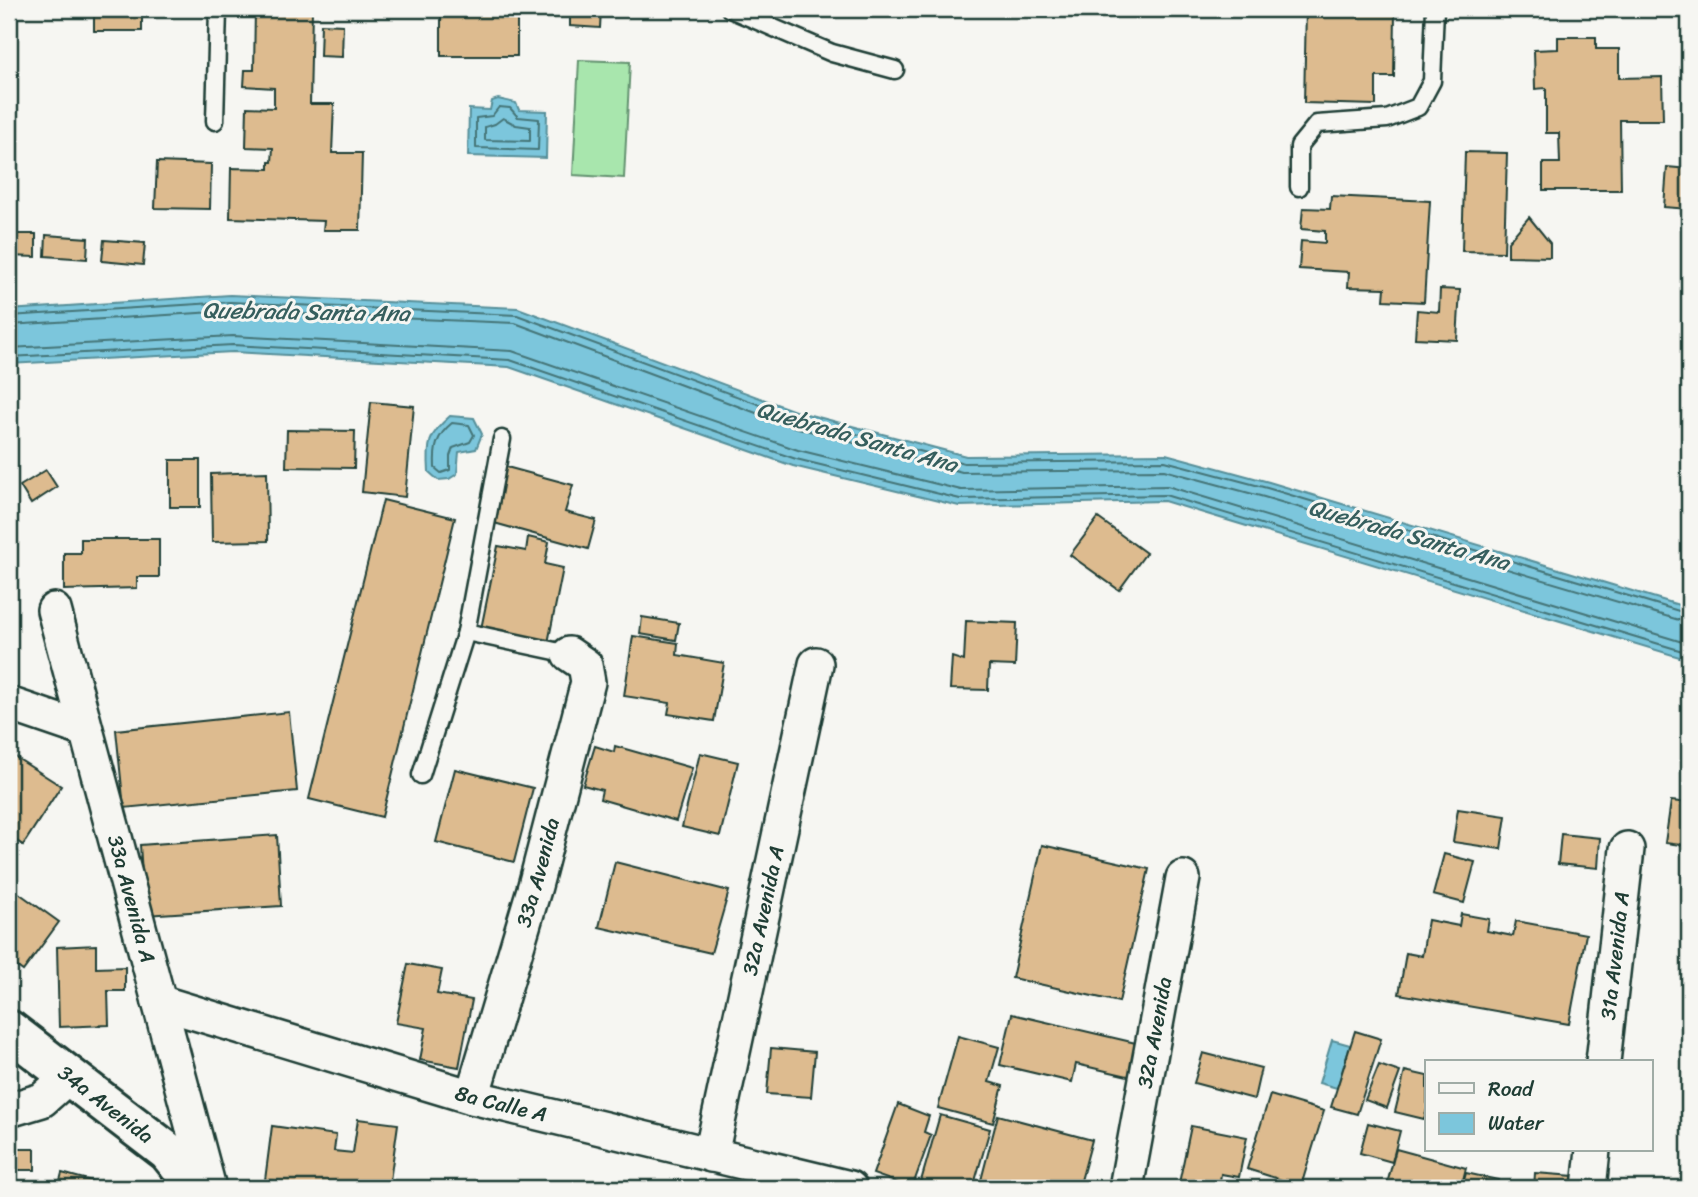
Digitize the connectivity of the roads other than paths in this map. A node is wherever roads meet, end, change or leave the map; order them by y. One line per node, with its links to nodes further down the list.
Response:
1 (218, 9): 5 (lane)
2 (730, 9): 4 (lane)
3 (1435, 9): 6 (lane)
4 (895, 70)
5 (215, 121)
6 (1299, 187)
7 (502, 439): 9 (lane)
8 (54, 610): 13 (street, 33a Avenida A)
9 (466, 632): 10 (lane); 14 (lane)
10 (569, 654): 21 (street, 33a Avenida)
11 (816, 664): 24 (street, 32a Avenida A)
12 (9, 704): 13 (street)
13 (86, 730): 17 (street, 33a Avenida A)
14 (421, 775)
15 (1627, 849): 19 (street, 31a Avenida A)
16 (1183, 878): 28 (street, 32a Avenida)
17 (159, 1002): 21 (street, 8a Calle A); 26 (street, 33a Avenida A)
18 (9, 1030): 20 (street, 34a Avenida)
19 (1603, 1060)
20 (68, 1077): 22 (street); 25 (street, 34a Avenida)
21 (472, 1097): 24 (street, 8a Calle A)
22 (9, 1110)
23 (1593, 1152): 29 (street)
24 (711, 1155): 27 (street, 8a Calle A)
25 (197, 1188)
26 (209, 1188)
27 (850, 1188)
28 (1126, 1188)
29 (1589, 1188)

